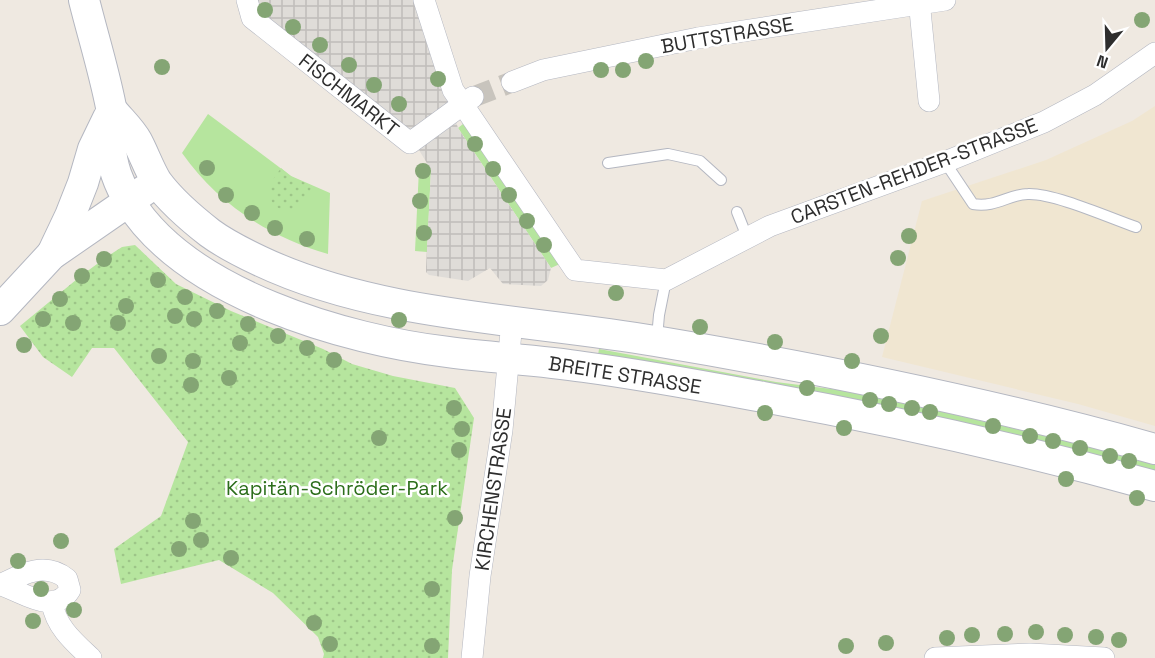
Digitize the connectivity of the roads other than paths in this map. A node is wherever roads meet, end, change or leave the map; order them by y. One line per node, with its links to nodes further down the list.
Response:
1 (84, 0): 10 (main road)
2 (424, 0): 8 (street)
3 (945, 0): 4 (street, BUTTSTRASSE)
4 (919, 2): 7 (street, BUTTSTRASSE); 9 (street)
5 (249, 9): 8 (street, FISCHMARKT)
6 (1155, 53): 11 (street, CARSTEN-REHDER-STRASSE)
7 (512, 82)
8 (468, 101): 20 (street)
9 (931, 101)
10 (112, 110): 14 (main road, BREITE STRASSE); 15 (main road, BREITE STRASSE); 19 (main road)
11 (945, 162): 17 (lane); 18 (street, CARSTEN-REHDER-STRASSE)
12 (608, 163): 13 (lane)
13 (721, 180)
14 (158, 182): 15 (main road); 22 (main road, BREITE STRASSE)
15 (129, 201): 19 (main road); 24 (main road, BREITE STRASSE)
16 (737, 212): 18 (lane)
17 (1136, 227)
18 (747, 237): 20 (street, CARSTEN-REHDER-STRASSE)
19 (51, 255): 21 (main road)
20 (666, 280): 23 (lane)
21 (0, 310)
22 (512, 321): 23 (main road, BREITE STRASSE); 24 (street, KIRCHENSTRASSE)
23 (657, 341): 25 (main road, BREITE STRASSE)
24 (510, 357): 26 (main road, BREITE STRASSE); 30 (street, KIRCHENSTRASSE)
25 (1155, 449)
26 (1155, 486)
27 (1, 585): 28 (street); 28 (street)
28 (52, 603): 29 (street)
29 (91, 658)
30 (472, 658)
31 (935, 658): 32 (street)
32 (1098, 658): 33 (street)
33 (1104, 658)

